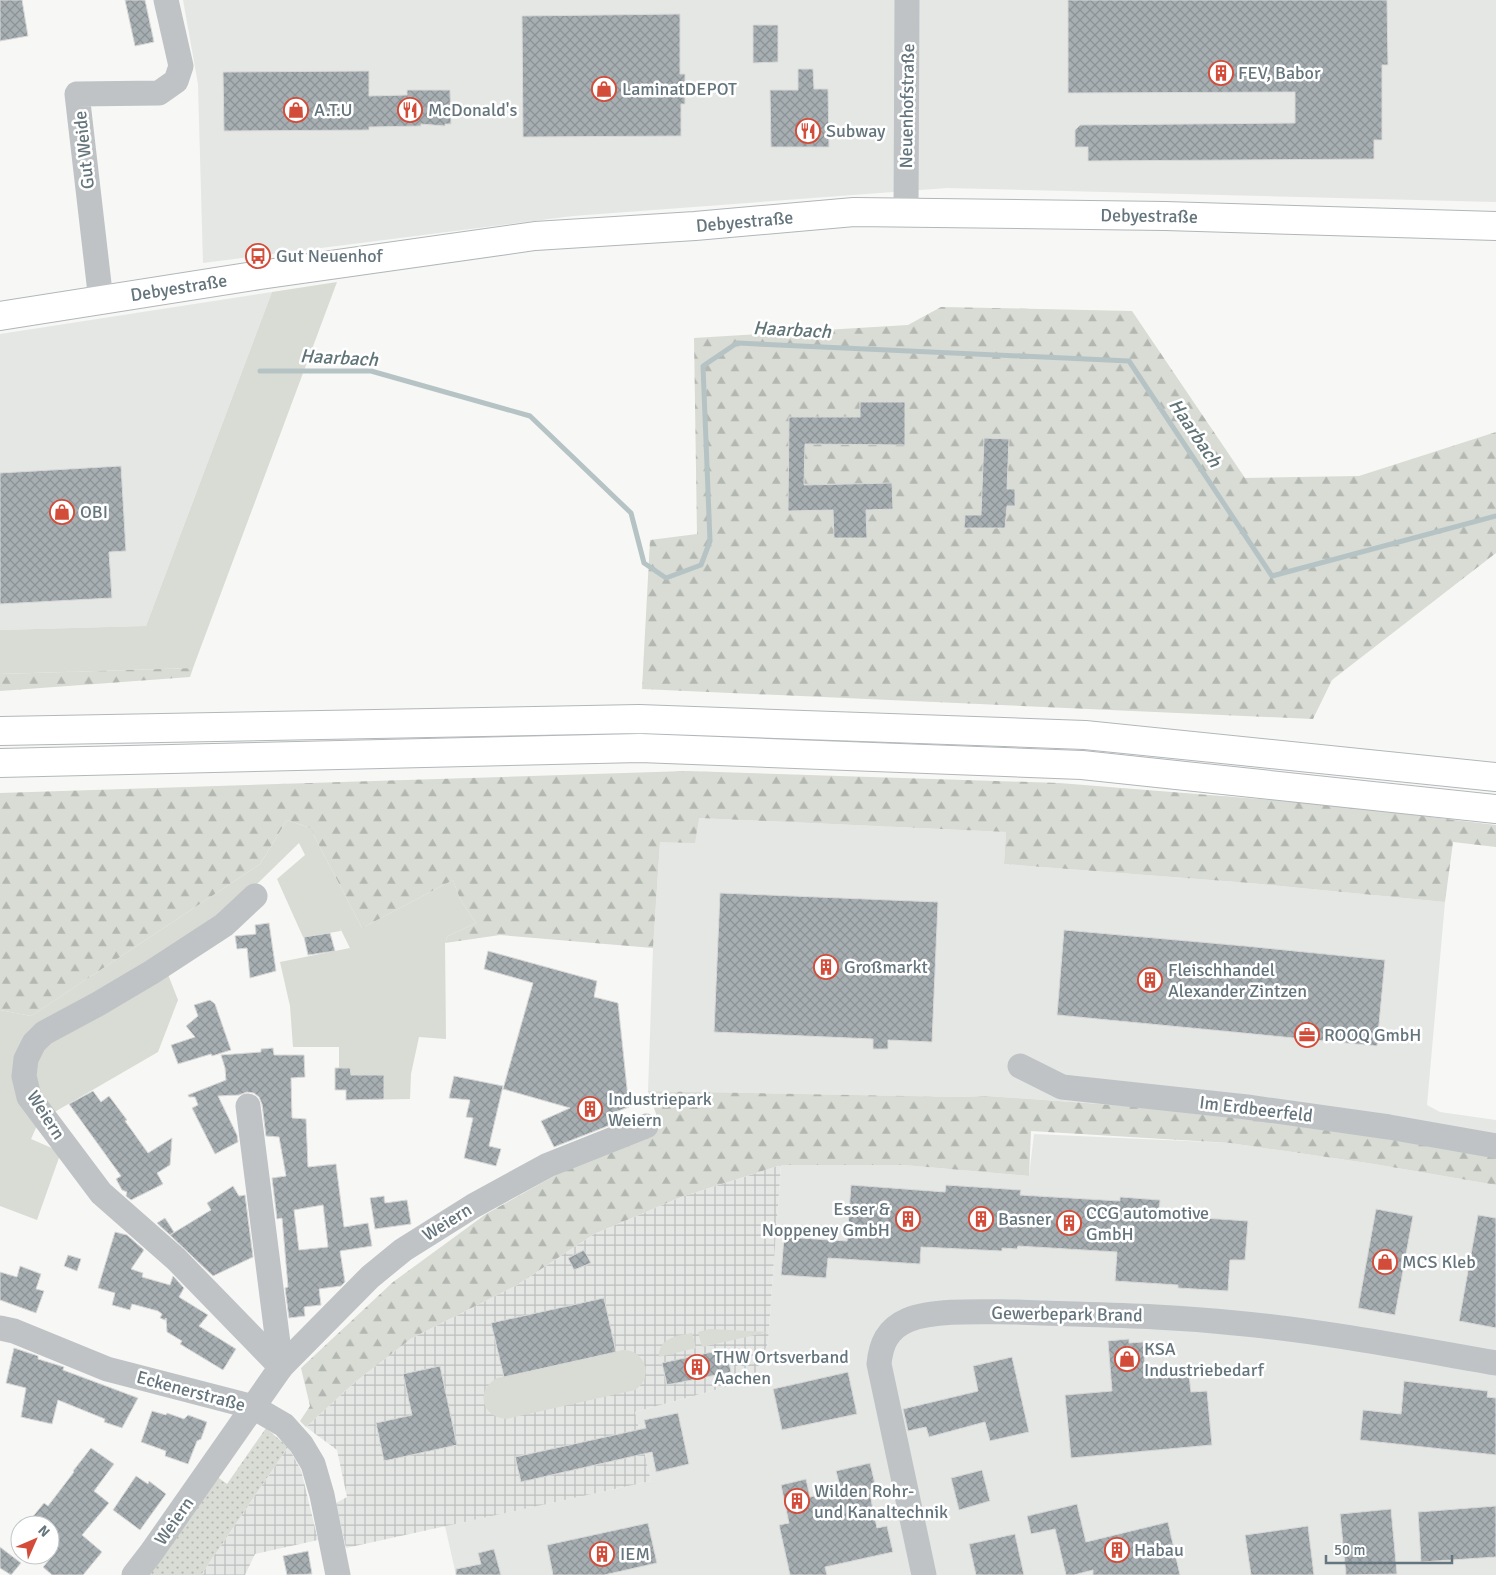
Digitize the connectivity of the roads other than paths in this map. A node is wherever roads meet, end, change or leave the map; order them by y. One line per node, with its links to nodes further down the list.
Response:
1 (166, 0): 5 (street, Gut Weide)
2 (907, 0): 3 (street, Neuenhofstraße)
3 (906, 213): 4 (main road, Debyestraße); 5 (main road, Debyestraße)
4 (1496, 226)
5 (101, 301): 6 (main road, Debyestraße)
6 (0, 316)
7 (0, 731): 9 (main road)
8 (0, 763): 10 (main road)
9 (1496, 777)
10 (1496, 809)
11 (255, 896): 18 (street, Weiern)
12 (1020, 1066): 15 (street, Im Erdbeerfeld)
13 (248, 1106): 18 (street)
14 (646, 1126): 18 (street, Weiern)
15 (1496, 1146)
16 (0, 1328): 19 (street, Eckenerstraße)
17 (1496, 1363): 22 (street, Gewerbepark Brand)
18 (281, 1367): 19 (street, Weiern)
19 (253, 1407): 20 (street, Weiern); 21 (street, Eckenerstraße)
20 (134, 1575)
21 (338, 1575)
22 (924, 1575)

